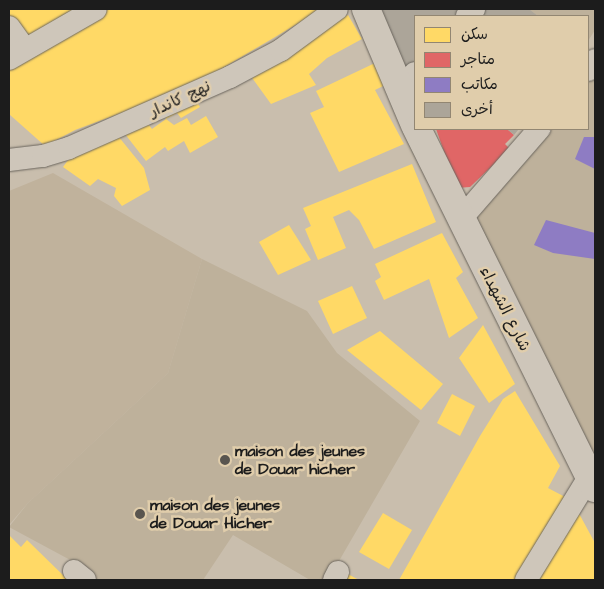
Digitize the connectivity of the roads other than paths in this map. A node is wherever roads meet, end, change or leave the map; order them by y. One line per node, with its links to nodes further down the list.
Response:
1 (96, 9): 5 (street)
2 (337, 9): 10 (street, نهج كاندار)
3 (366, 9): 6 (street)
4 (9, 28): 5 (street)
5 (17, 54)
6 (407, 82): 7 (street)
7 (414, 120)
8 (417, 130): 11 (street, شارع الشهداء)
9 (538, 130): 11 (street)
10 (9, 160)
11 (460, 220): 12 (street, شارع الشهداء)
12 (592, 482): 13 (street)
13 (526, 580)

